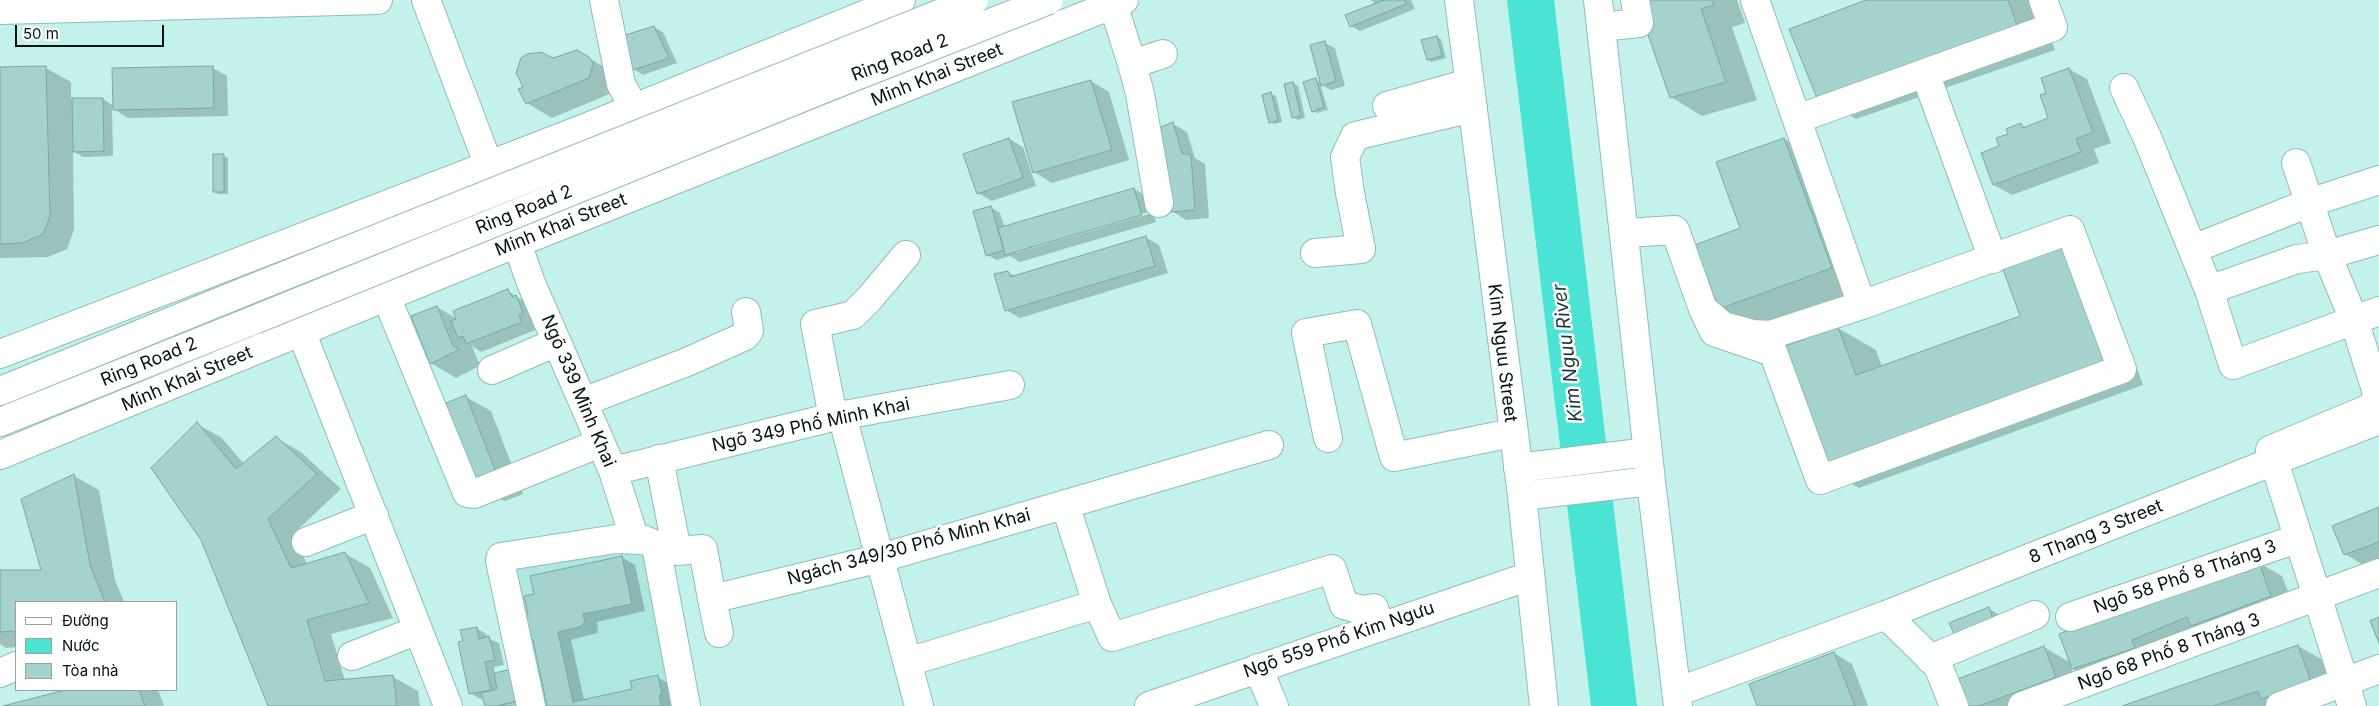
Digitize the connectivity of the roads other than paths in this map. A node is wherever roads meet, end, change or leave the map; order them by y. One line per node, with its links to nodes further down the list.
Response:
1 (378, 0): 13 (main road)
2 (426, 0): 24 (main road, Ngõ 339 Minh Khai)
3 (604, 0): 21 (main road)
4 (901, 0): 21 (main road)
5 (974, 0): 49 (main road, Ring Road 2, bridge)
6 (1049, 0): 53 (main road, Ring Road 2, bridge)
7 (1459, 0): 19 (main road, Kim Nguu Street)
8 (1598, 0): 14 (main road)
9 (1635, 0): 14 (main road)
10 (1755, 0): 22 (main road)
11 (2043, 0): 17 (main road)
12 (1118, 2): 16 (main road); 31 (main road, Minh Khai Street)
13 (0, 10)
14 (1601, 28): 29 (main road)
15 (1162, 54): 16 (main road)
16 (1132, 64): 27 (main road)
17 (1925, 73): 22 (main road); 36 (main road)
18 (2124, 88): 32 (main road)
19 (1471, 95): 20 (main road); 33 (main road); 54 (main road, Kim Nguu Street)
20 (1387, 106)
21 (634, 108): 24 (main road)
22 (1797, 119): 40 (main road)
23 (2296, 163): 26 (main road)
24 (489, 166): 28 (main road); 31 (main road, Ngõ 339 Minh Khai)
25 (2379, 180): 26 (main road)
26 (2309, 202): 32 (main road); 35 (main road)
27 (1159, 203)
28 (380, 208): 37 (main road); 46 (main road)
29 (1625, 233): 45 (main road); 58 (main road)
30 (2379, 240): 35 (main road)
31 (516, 243): 37 (main road, Minh Khai Street); 44 (main road, Ngõ 339 Minh Khai)
32 (2193, 249): 38 (main road)
33 (1315, 253)
34 (906, 255): 52 (main road)
35 (2327, 255): 38 (main road); 42 (main road)
36 (1993, 259): 40 (main road); 45 (main road)
37 (413, 285): 39 (main road, Minh Khai Street)
38 (2209, 290): 42 (main road)
39 (386, 296): 43 (main road, Minh Khai Street); 56 (main road)
40 (1862, 305): 45 (main road)
41 (746, 312): 50 (main road)
42 (2366, 315): 51 (main road)
43 (301, 331): 59 (main road, Minh Khai Street); 67 (main road)
44 (557, 342): 47 (main road); 50 (main road, Ngõ 339 Minh Khai)
45 (1770, 344)
46 (0, 354)
47 (492, 370)
48 (1010, 386): 52 (main road, Ngõ 349 Phố Minh Khai)
49 (0, 390)
50 (583, 402): 56 (main road, Ngõ 339 Minh Khai)
51 (2378, 409): 61 (main road)
52 (838, 416): 60 (main road, Ngõ 349 Phố Minh Khai); 71 (main road)
53 (0, 422)
54 (1512, 434): 55 (main road); 62 (main road, Kim Nguu Street)
55 (1328, 438)
56 (600, 443): 63 (main road, Ngõ 339 Minh Khai)
57 (1269, 445): 66 (main road, Ngách 349/30 Phố Minh Khai)
58 (1648, 452): 62 (main road); 64 (main road)
59 (0, 455)
60 (659, 459): 63 (main road, Ngõ 349 Phố Minh Khai); 75 (main road)
61 (2274, 461): 68 (main road); 77 (main road, 8 Thang 3 Street)
62 (1518, 468): 65 (main road, Kim Nguu Street)
63 (613, 471): 69 (main road, Ngõ 339 Minh Khai)
64 (1651, 481): 65 (main road); 91 (main road)
65 (1522, 496): 73 (main road, Kim Nguu Street)
66 (1065, 504): 71 (main road, Ngách 349/30 Phố Minh Khai); 76 (main road)
67 (374, 515): 70 (main road); 81 (main road)
68 (2299, 538): 74 (main road); 79 (main road, Ngõ 58 Phố 8 Tháng 3)
69 (635, 540): 95 (main road); 96 (main road)
70 (306, 542)
71 (881, 558): 75 (main road, Ngách 349/30 Phố Minh Khai); 85 (main road)
72 (2379, 573): 74 (main road, Ngõ 68 Phố 8 Tháng 3)
73 (1530, 576): 80 (main road, Ngõ 559 Phố Kim Ngưu); 98 (main road, Kim Nguu Street)
74 (2316, 597): 90 (main road); 100 (main road, Ngõ 68 Phố 8 Tháng 3)
75 (712, 599): 82 (main road)
76 (1097, 604): 80 (main road); 85 (main road)
77 (1886, 615): 84 (main road); 91 (main road, 8 Thang 3 Street)
78 (2035, 615): 84 (main road)
79 (2070, 617)
80 (1380, 626): 87 (main road, Ngõ 559 Phố Kim Ngưu)
81 (418, 630): 83 (main road); 94 (main road)
82 (719, 633)
83 (352, 656)
84 (1930, 659): 99 (main road)
85 (908, 662): 92 (main road)
86 (15, 666): 89 (main road)
87 (1258, 668): 93 (main road, Ngõ 559 Phố Kim Ngưu); 97 (main road)
88 (2379, 669): 90 (main road)
89 (0, 673)
90 (2348, 694): 101 (main road)
91 (1678, 699)
92 (913, 704)
93 (1157, 705)
94 (448, 706)
95 (531, 706)
96 (686, 706)
97 (1274, 706)
98 (1544, 706)
99 (1954, 706)
100 (2022, 706)
101 (2280, 706)

